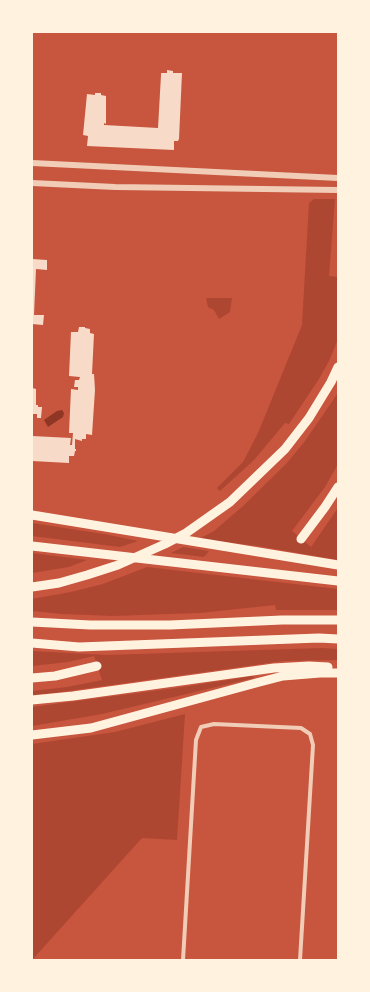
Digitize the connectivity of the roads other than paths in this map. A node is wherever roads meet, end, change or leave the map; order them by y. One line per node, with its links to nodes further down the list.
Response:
1 (32, 163): 2 (street)
2 (267, 174): 3 (street); 5 (street)
3 (338, 178)
4 (32, 183): 5 (street)
5 (266, 188): 6 (street)
6 (338, 190)
7 (338, 367): 14 (highway)
8 (338, 487): 10 (highway)
9 (32, 515): 12 (highway)
10 (301, 539)
11 (32, 546): 13 (highway)
12 (338, 565)
13 (338, 581)
14 (32, 587)
15 (338, 620): 16 (highway)
16 (32, 622)
17 (338, 639): 18 (highway)
18 (32, 643)
19 (97, 666): 22 (highway)
20 (338, 668): 23 (highway)
21 (338, 673): 24 (highway)
22 (32, 678)
23 (32, 700)
24 (34, 736)
25 (183, 960): 26 (street)
26 (300, 960)

